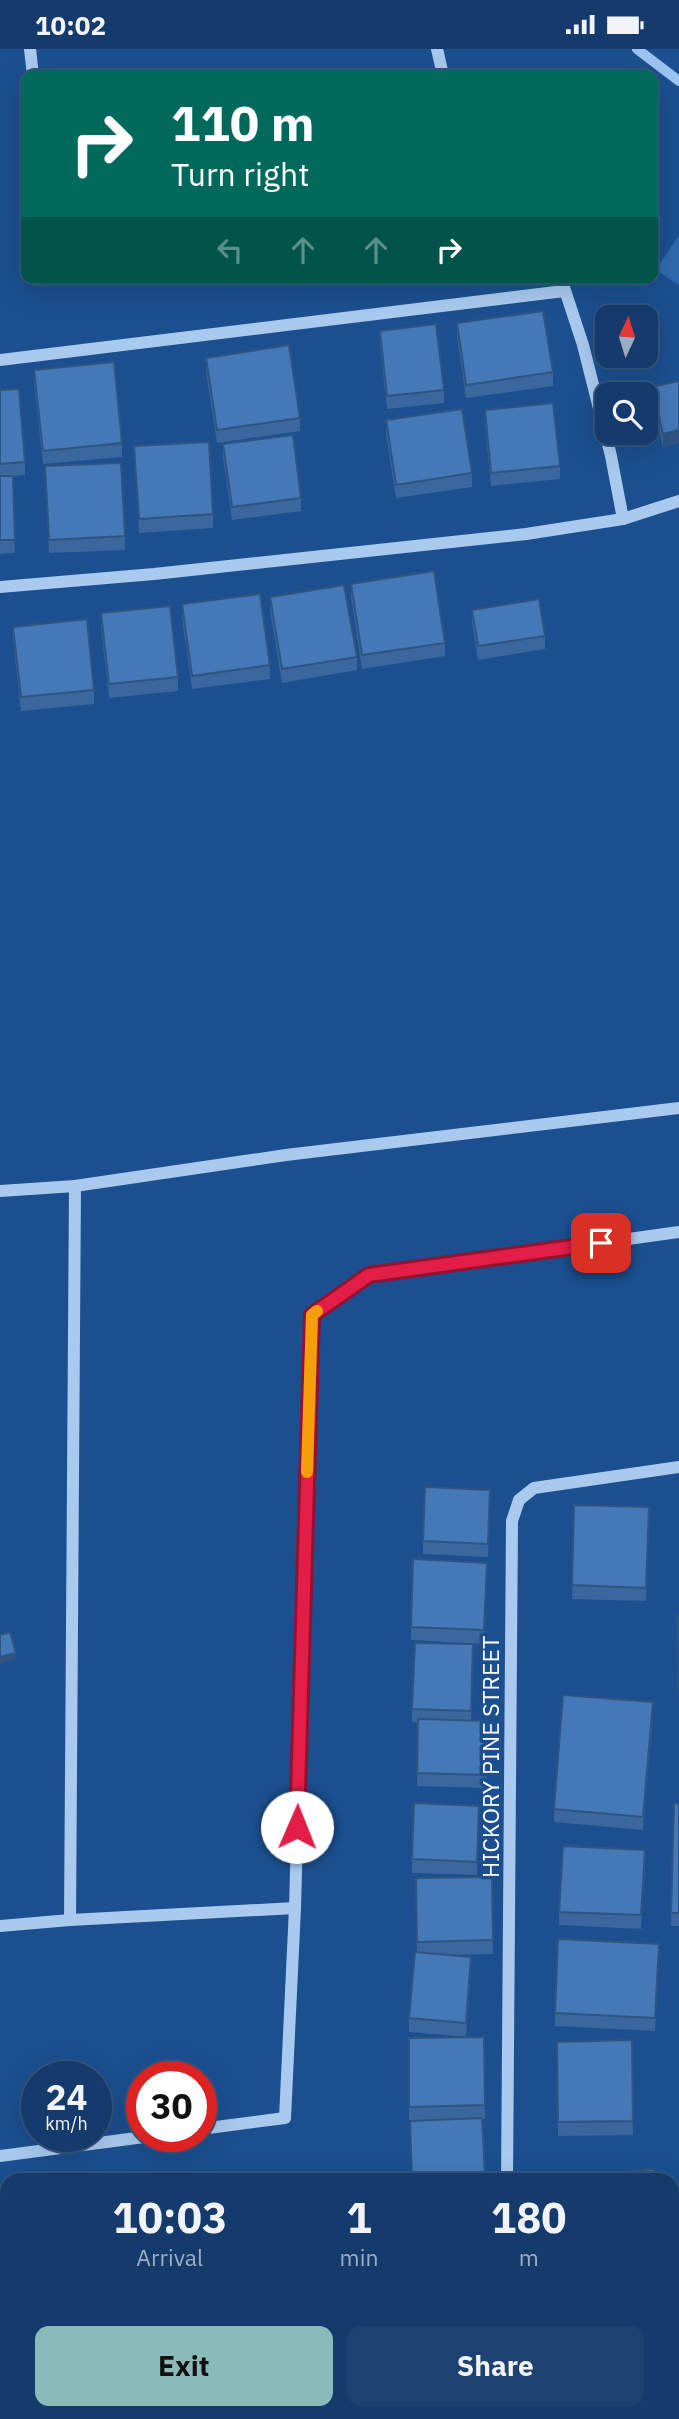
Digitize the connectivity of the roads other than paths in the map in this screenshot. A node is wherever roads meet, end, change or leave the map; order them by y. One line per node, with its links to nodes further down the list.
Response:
1 (30, 49): 3 (street)
2 (437, 49): 4 (street)
3 (32, 70)
4 (442, 70)
5 (563, 285): 6 (street); 8 (street)
6 (0, 360)
7 (679, 501): 8 (street)
8 (623, 519): 9 (street)
9 (0, 587)
10 (679, 1108): 11 (street)
11 (75, 1186): 12 (street); 16 (street)
12 (0, 1191)
13 (679, 1232): 15 (street)
14 (679, 1467): 21 (street, HICKORY PINE STREET)
15 (295, 1908): 16 (street); 18 (street)
16 (70, 1920): 17 (street)
17 (0, 1926)
18 (217, 2127)
19 (126, 2139): 20 (street)
20 (0, 2156)
21 (507, 2173)

